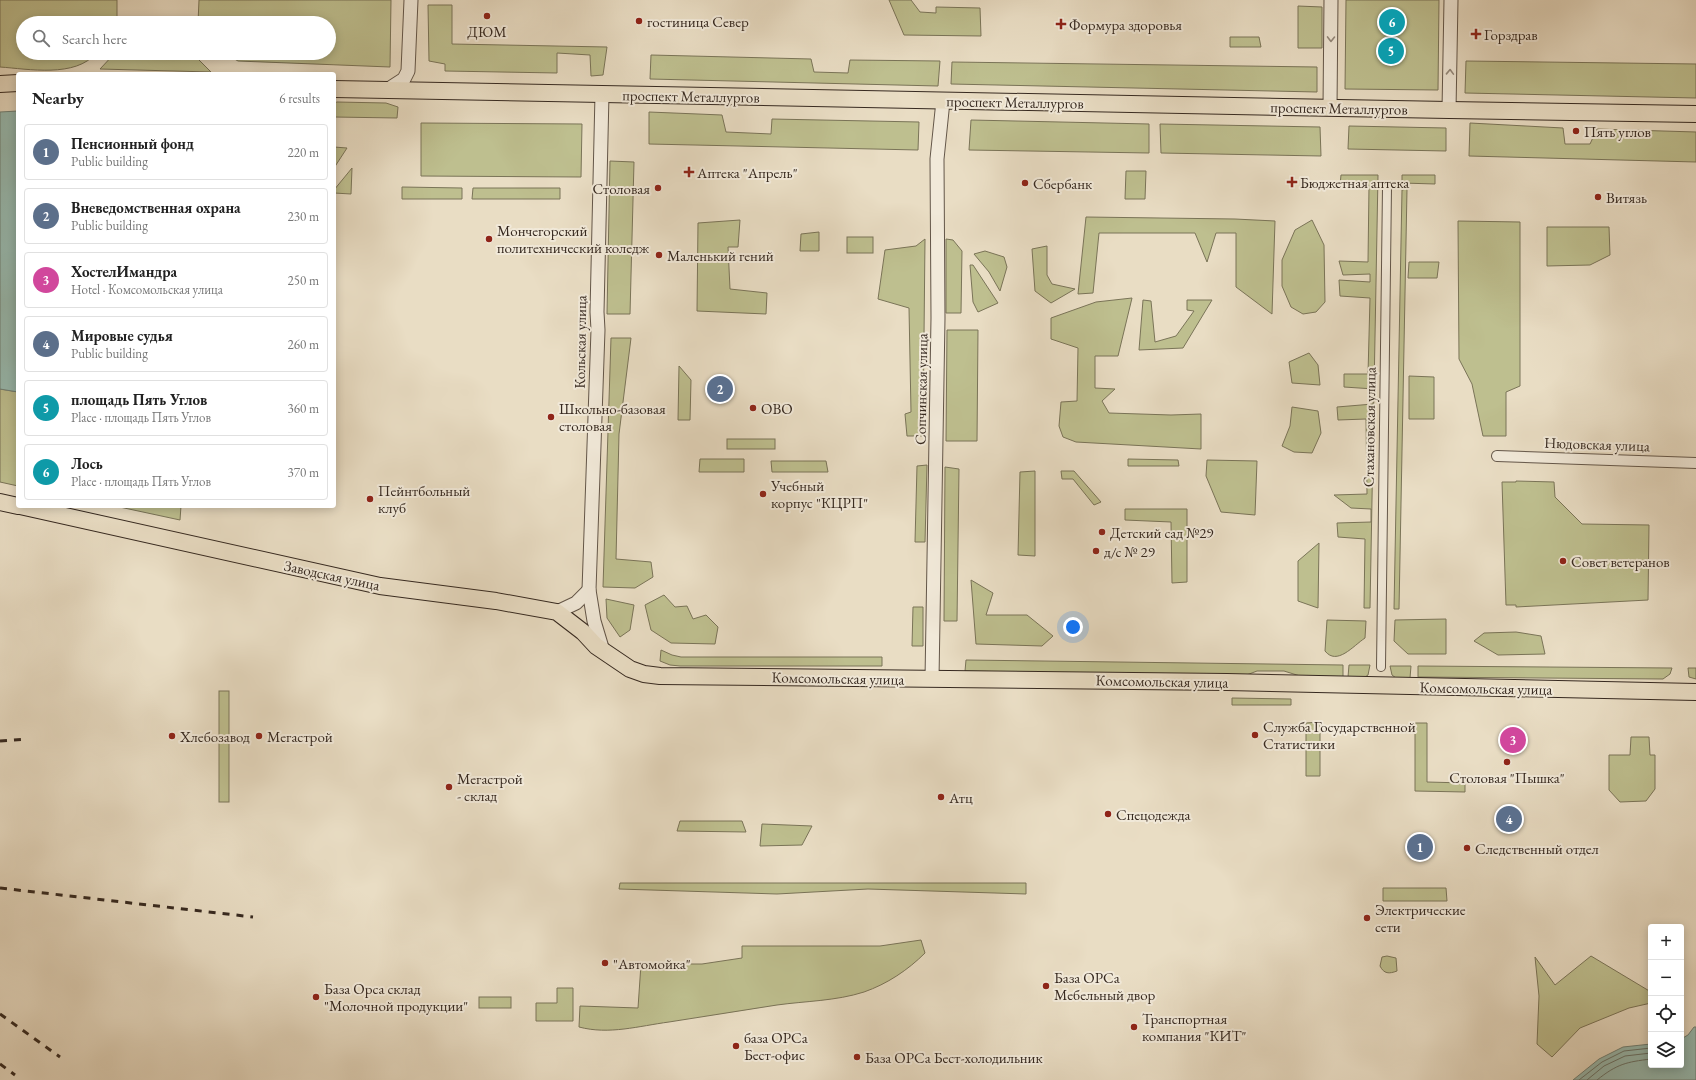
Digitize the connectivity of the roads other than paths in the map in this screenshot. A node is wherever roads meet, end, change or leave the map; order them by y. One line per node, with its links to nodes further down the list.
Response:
1 (411, 0): 4 (street)
2 (1331, 0): 12 (street, one-way to 12)
3 (1451, 0): 13 (street, one-way to 3)
4 (408, 71): 8 (street); 9 (street)
5 (16, 83): 6 (main road)
6 (0, 84)
7 (336, 89): 8 (main road, проспект Металлургов)
8 (387, 90): 9 (main road, проспект Металлургов)
9 (431, 91): 10 (main road, проспект Металлургов)
10 (602, 94): 11 (main road, проспект Металлургов); 21 (street, Кольская улица)
11 (943, 101): 12 (main road, проспект Металлургов); 26 (street, Сопчинская улица)
12 (1330, 108): 13 (main road, проспект Металлургов)
13 (1449, 110): 14 (main road, проспект Металлургов)
14 (1696, 114)
15 (1387, 187): 24 (street, Стахановская улица)
16 (1497, 456): 17 (street, Нюдовская улица)
17 (1696, 463)
18 (0, 502): 19 (main road, Заводская улица)
19 (16, 505)
20 (29, 508): 22 (main road, Заводская улица)
21 (589, 590): 22 (street); 23 (street, Кольская улица)
22 (556, 612): 23 (main road, Заводская улица)
23 (603, 651): 25 (main road, Заводская улица)
24 (1381, 667)
25 (630, 669): 26 (main road, Комсомольская улица)
26 (932, 679): 27 (main road, Комсомольская улица)
27 (1696, 692)

